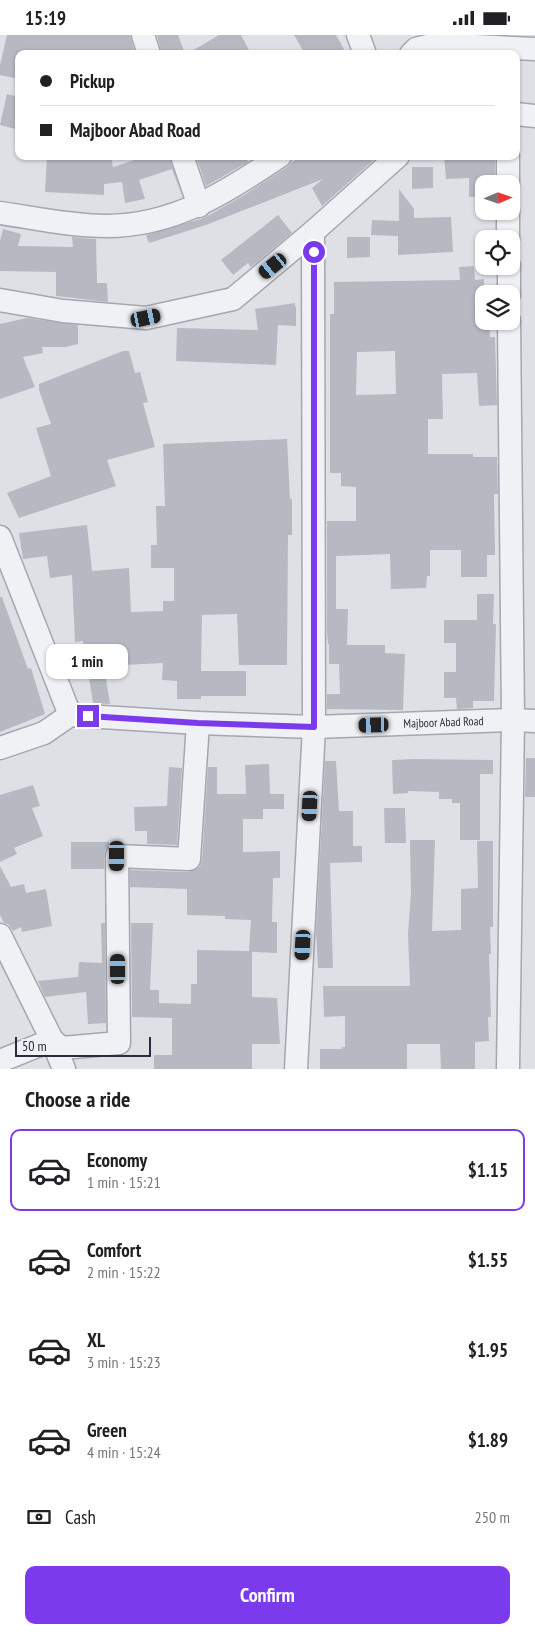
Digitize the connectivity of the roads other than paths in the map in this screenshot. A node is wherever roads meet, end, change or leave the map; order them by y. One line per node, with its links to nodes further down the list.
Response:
1 (143, 35): 4 (street)
2 (358, 35): 5 (street)
3 (535, 49): 6 (street)
4 (148, 50)
5 (364, 50)
6 (415, 50)
7 (520, 114): 8 (street)
8 (535, 115)
9 (183, 160): 14 (street)
10 (274, 160): 14 (street)
11 (394, 160): 16 (street)
12 (508, 160): 13 (street)
13 (508, 175)
14 (199, 206): 15 (street)
15 (0, 213)
16 (314, 233): 17 (street); 24 (street)
17 (0, 300)
18 (509, 330): 21 (street)
19 (0, 537): 20 (street)
20 (70, 715): 23 (street, Majboor Abad Road); 25 (street)
21 (513, 720): 22 (street, Majboor Abad Road); 24 (street, Majboor Abad Road); 31 (street)
22 (535, 721)
23 (198, 723): 24 (street, Majboor Abad Road); 27 (street)
24 (314, 727): 30 (street)
25 (0, 748)
26 (0, 935): 27 (street)
27 (52, 1040): 28 (street); 29 (street)
28 (0, 1061)
29 (64, 1069)
30 (296, 1069)
31 (508, 1069)

